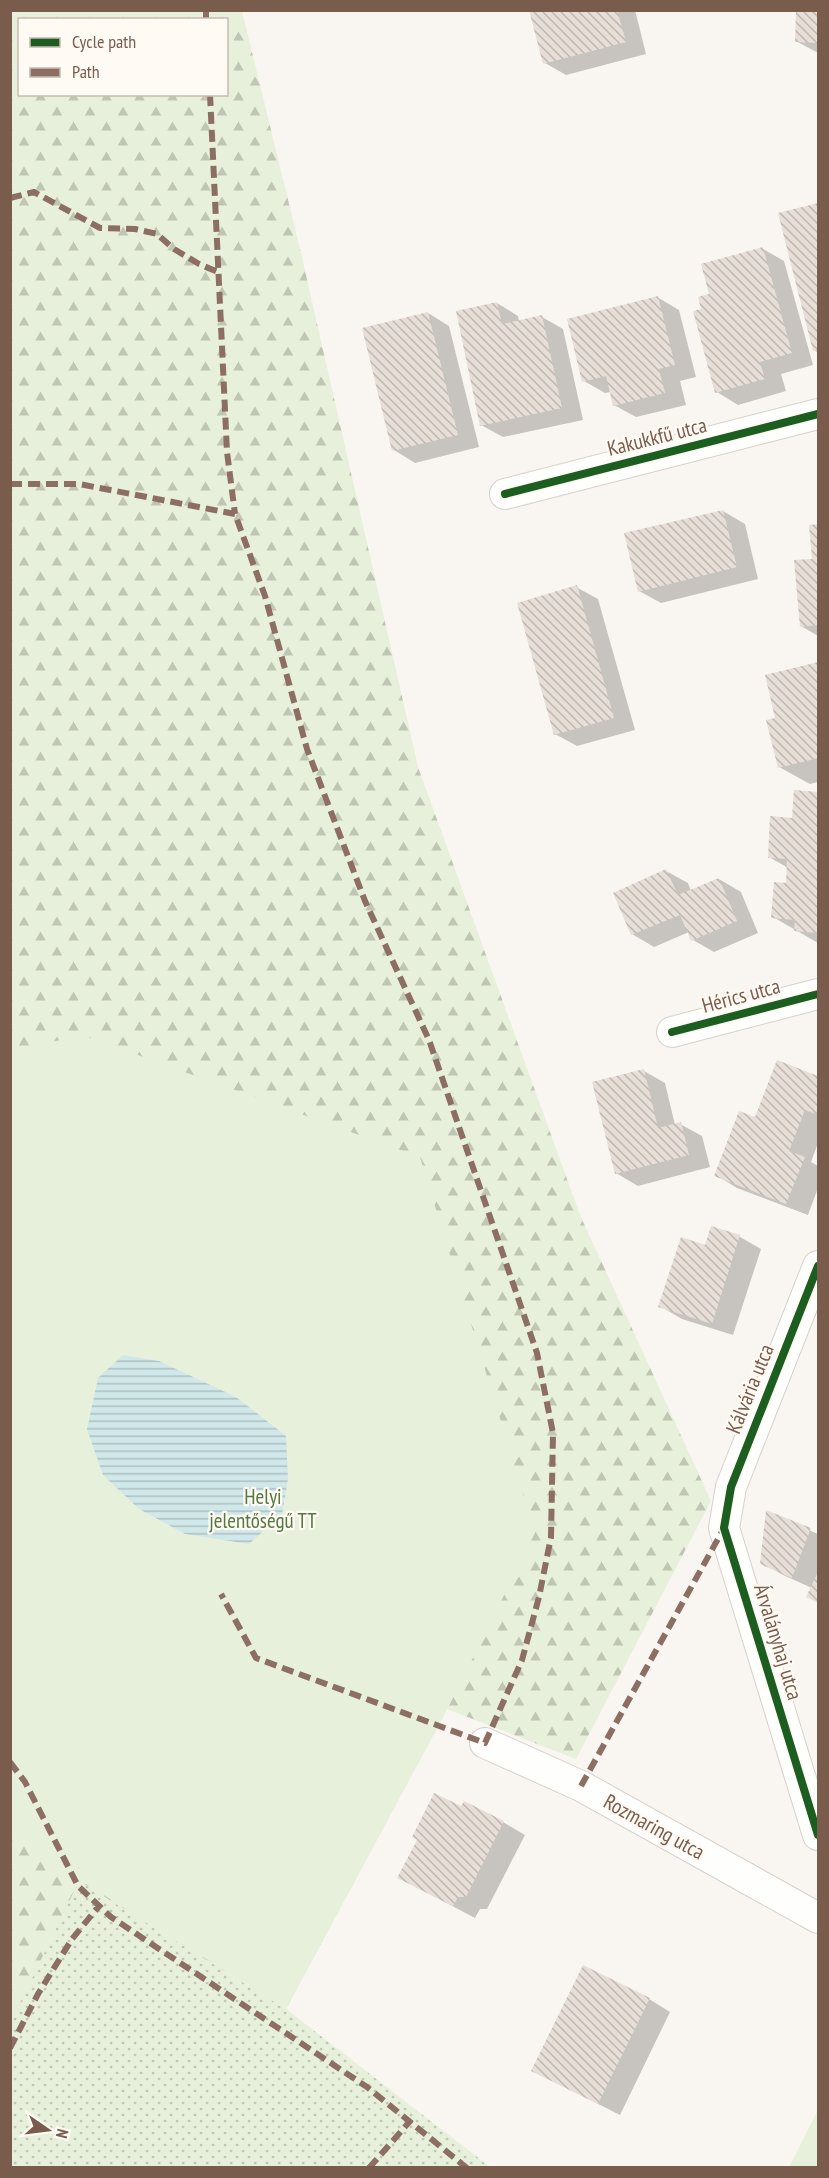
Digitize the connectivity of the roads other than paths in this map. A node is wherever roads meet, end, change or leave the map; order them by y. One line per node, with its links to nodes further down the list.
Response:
1 (819, 414): 2 (street, Kakukkfű utca)
2 (505, 494)
3 (819, 994): 4 (street, Hérics utca)
4 (672, 1032)
5 (819, 1266): 6 (street, Kálvária utca)
6 (724, 1528): 8 (street, Árvalányhaj utca)
7 (485, 1743): 9 (street, Rozmaring utca)
8 (819, 1835)
9 (819, 1918)

